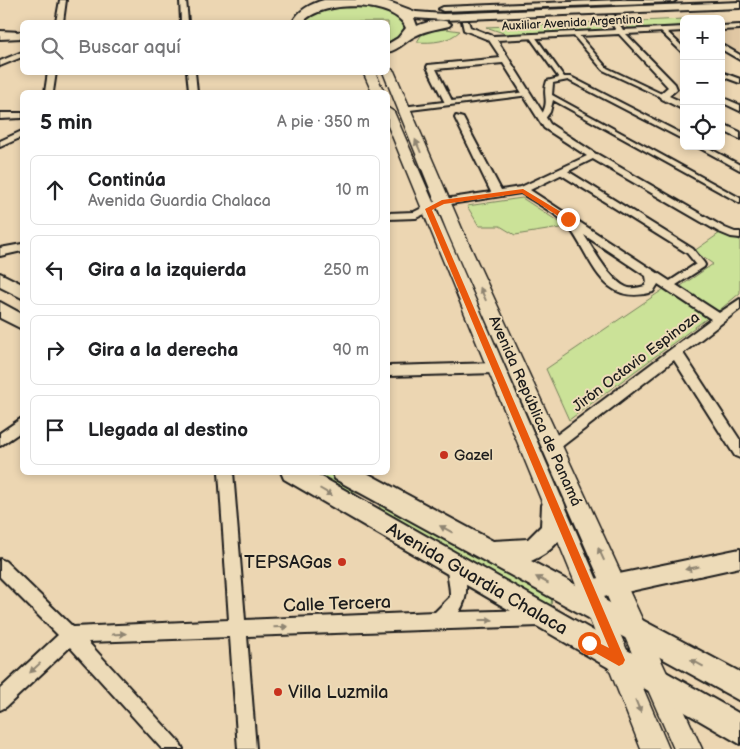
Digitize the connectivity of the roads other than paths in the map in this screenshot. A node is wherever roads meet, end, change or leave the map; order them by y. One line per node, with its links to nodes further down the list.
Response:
1 (62, 0): 13 (street)
2 (183, 0): 14 (street)
3 (357, 0): 4 (main road); 5 (main road)
4 (373, 1): 10 (main road)
5 (326, 2): 15 (main road)
6 (671, 2): 7 (main road); 8 (main road)
7 (740, 5)
8 (494, 8): 9 (street); 10 (main road)
9 (443, 9)
10 (401, 11): 24 (main road)
11 (740, 12): 12 (main road)
12 (611, 17): 16 (main road); 23 (street)
13 (59, 20)
14 (185, 20)
15 (300, 20)
16 (465, 23): 24 (main road); 29 (street, Auxiliar Avenida Argentina)
17 (740, 27): 18 (street)
18 (725, 28)
19 (0, 29): 20 (main road)
20 (20, 29)
21 (662, 30): 22 (street, Auxiliar Avenida Argentina); 23 (street, Auxiliar Avenida Argentina); 31 (street)
22 (680, 30)
23 (622, 32): 25 (street, Auxiliar Avenida Argentina); 45 (street)
24 (409, 34): 30 (main road)
25 (575, 34): 28 (street, Auxiliar Avenida Argentina); 51 (street)
26 (20, 35): 27 (main road)
27 (0, 36)
28 (532, 36): 29 (street, Auxiliar Avenida Argentina); 42 (street)
29 (492, 38): 35 (street)
30 (390, 48)
31 (680, 48)
32 (725, 49): 34 (street)
33 (20, 55): 36 (street)
34 (740, 58)
35 (505, 60): 49 (street); 53 (street)
36 (0, 64)
37 (52, 75): 46 (street)
38 (191, 75): 47 (street)
39 (370, 75): 48 (main road)
40 (389, 75): 56 (main road, Avenida República de Panamá)
41 (725, 75): 43 (street)
42 (562, 78): 50 (street); 63 (street)
43 (740, 81)
44 (680, 87): 45 (street)
45 (673, 89): 51 (street)
46 (49, 90)
47 (193, 90)
48 (377, 90)
49 (527, 94): 53 (street); 60 (street)
50 (550, 96): 60 (street); 72 (street)
51 (665, 97): 54 (street)
52 (725, 101): 55 (street)
53 (450, 103): 56 (street)
54 (680, 105)
55 (740, 108)
56 (395, 110): 73 (main road, Avenida República de Panamá)
57 (0, 116): 58 (street)
58 (20, 116)
59 (459, 118): 71 (street)
60 (542, 119): 67 (street)
61 (725, 128): 64 (street)
62 (20, 135): 65 (street)
63 (680, 136)
64 (740, 136)
65 (0, 144)
66 (706, 150): 68 (street)
67 (594, 156): 69 (street); 76 (street)
68 (740, 168)
69 (563, 172): 70 (street); 82 (street)
70 (523, 190): 71 (street); 75 (street)
71 (498, 195): 73 (street)
72 (740, 201)
73 (435, 206): 74 (street); 90 (main road, Avenida República de Panamá); 94 (main road, Avenida República de Panamá, one-way to 73)
74 (390, 216)
75 (568, 219): 80 (street); 80 (street)
76 (740, 235)
77 (0, 243): 79 (street)
78 (20, 248): 79 (street)
79 (5, 251)
80 (650, 272): 82 (street)
81 (0, 279): 83 (main road)
82 (670, 286): 86 (street)
83 (20, 291)
84 (740, 303): 86 (street, Jirón Octavio Espinoza)
85 (0, 309): 88 (main road)
86 (724, 316): 87 (street); 89 (street, Jirón Octavio Espinoza)
87 (740, 320)
88 (20, 321)
89 (676, 352): 94 (street, Jirón Octavio Espinoza); 95 (street)
90 (496, 368): 91 (street); 100 (main road, Avenida República de Panamá)
91 (390, 370)
92 (20, 425): 93 (street)
93 (0, 440)
94 (551, 447): 106 (main road, Avenida República de Panamá, one-way to 94)
95 (740, 452)
96 (226, 475): 110 (street)
97 (297, 475): 101 (main road, Avenida Guardia Chalaca, one-way to 101)
98 (348, 475): 99 (main road, Avenida Guardia Chalaca)
99 (376, 491): 101 (main road); 102 (main road, Avenida Guardia Chalaca, one-way to 99)
100 (554, 505): 102 (main road); 107 (main road, Avenida República de Panamá)
101 (360, 511): 104 (main road, Avenida Guardia Chalaca)
102 (489, 552): 107 (main road, Avenida Guardia Chalaca, one-way to 102)
103 (740, 558): 106 (street, one-way to 106)
104 (454, 565): 108 (main road, Avenida Guardia Chalaca); 109 (street)
105 (0, 566): 112 (street)
106 (615, 585): 107 (street); 111 (main road, Avenida República de Panamá)
107 (595, 601): 111 (main road, Avenida Guardia Chalaca); 113 (main road, Avenida República de Panamá)
108 (546, 618): 109 (street, Calle Tercera, one-way to 108); 113 (main road, Avenida Guardia Chalaca)
109 (437, 620): 110 (street, Calle Tercera, one-way to 109)
110 (238, 628): 112 (street, Calle Tercera, one-way to 110); 119 (street)
111 (635, 630): 114 (main road, Avenida República de Panamá); 115 (main road, Avenida Guardia Chalaca, one-way to 111)
112 (70, 635): 116 (street, one-way to 116); 118 (street)
113 (619, 660): 114 (main road, Avenida Guardia Chalaca); 120 (main road, Avenida República de Panamá, one-way to 120)
114 (659, 684): 117 (main road, Avenida Guardia Chalaca); 121 (main road, Avenida República de Panamá)
115 (740, 686)
116 (0, 701)
117 (740, 730)
118 (174, 749)
119 (247, 749)
120 (655, 749)
121 (688, 749)

